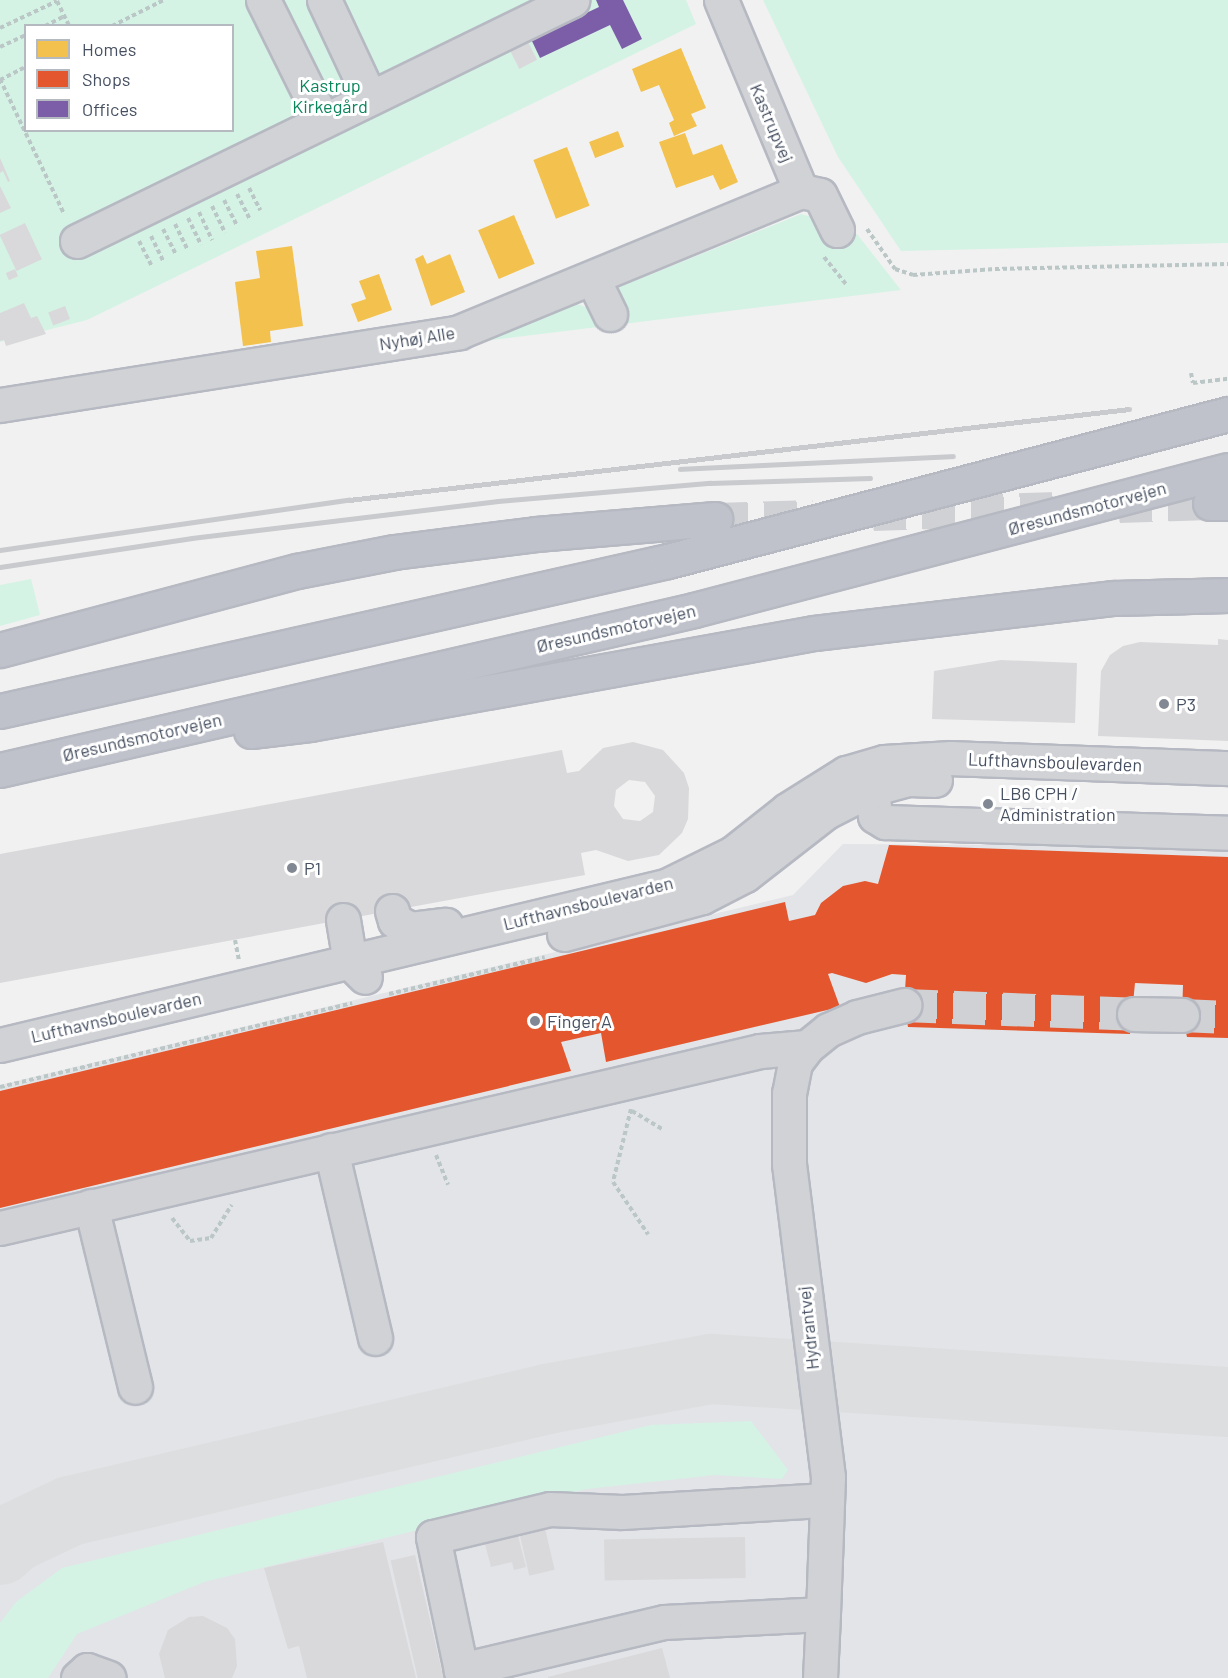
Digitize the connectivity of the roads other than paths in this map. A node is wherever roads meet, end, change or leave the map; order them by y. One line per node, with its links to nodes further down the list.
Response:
1 (263, 0): 6 (street)
2 (324, 0): 5 (street)
3 (572, 0): 5 (street)
4 (721, 0): 7 (street, Kastrupvej)
5 (370, 98): 6 (street)
6 (323, 121): 9 (street)
7 (801, 191): 8 (street); 10 (street, Nyhøj Alle)
8 (837, 230)
9 (77, 241)
10 (593, 279): 11 (street); 12 (street, Nyhøj Alle)
11 (610, 314)
12 (0, 405)
13 (1228, 414): 18 (highway)
14 (1228, 470): 19 (highway, Øresundsmotorvejen)
15 (715, 519): 17 (highway)
16 (1228, 595): 19 (highway)
17 (0, 650)
18 (0, 711)
19 (84, 751): 21 (highway, Øresundsmotorvejen)
20 (1228, 768): 22 (street, Lufthavnsboulevarden)
21 (0, 770)
22 (870, 777): 23 (street, Lufthavnsboulevarden); 24 (street); 25 (street, Lufthavnsboulevarden); 26 (street, Lufthavnsboulevarden)
23 (1228, 788)
24 (1228, 832)
25 (510, 924): 26 (street, Lufthavnsboulevarden); 26 (street)
26 (366, 979): 30 (street, Lufthavnsboulevarden); 32 (street, Lufthavnsboulevarden)
27 (894, 1007): 31 (street)
28 (1134, 1014): 29 (street)
29 (1182, 1015)
30 (0, 1045)
31 (807, 1047): 33 (street); 38 (street, Hydrantvej)
32 (0, 1066)
33 (331, 1150): 34 (street); 36 (street)
34 (91, 1206): 35 (street); 37 (street)
35 (0, 1228)
36 (375, 1338)
37 (135, 1387)
38 (827, 1500): 39 (street, Hydrantvej); 39 (street)
39 (823, 1614): 42 (street, Hydrantvej)
40 (78, 1678): 41 (street)
41 (109, 1678)
42 (820, 1678)

